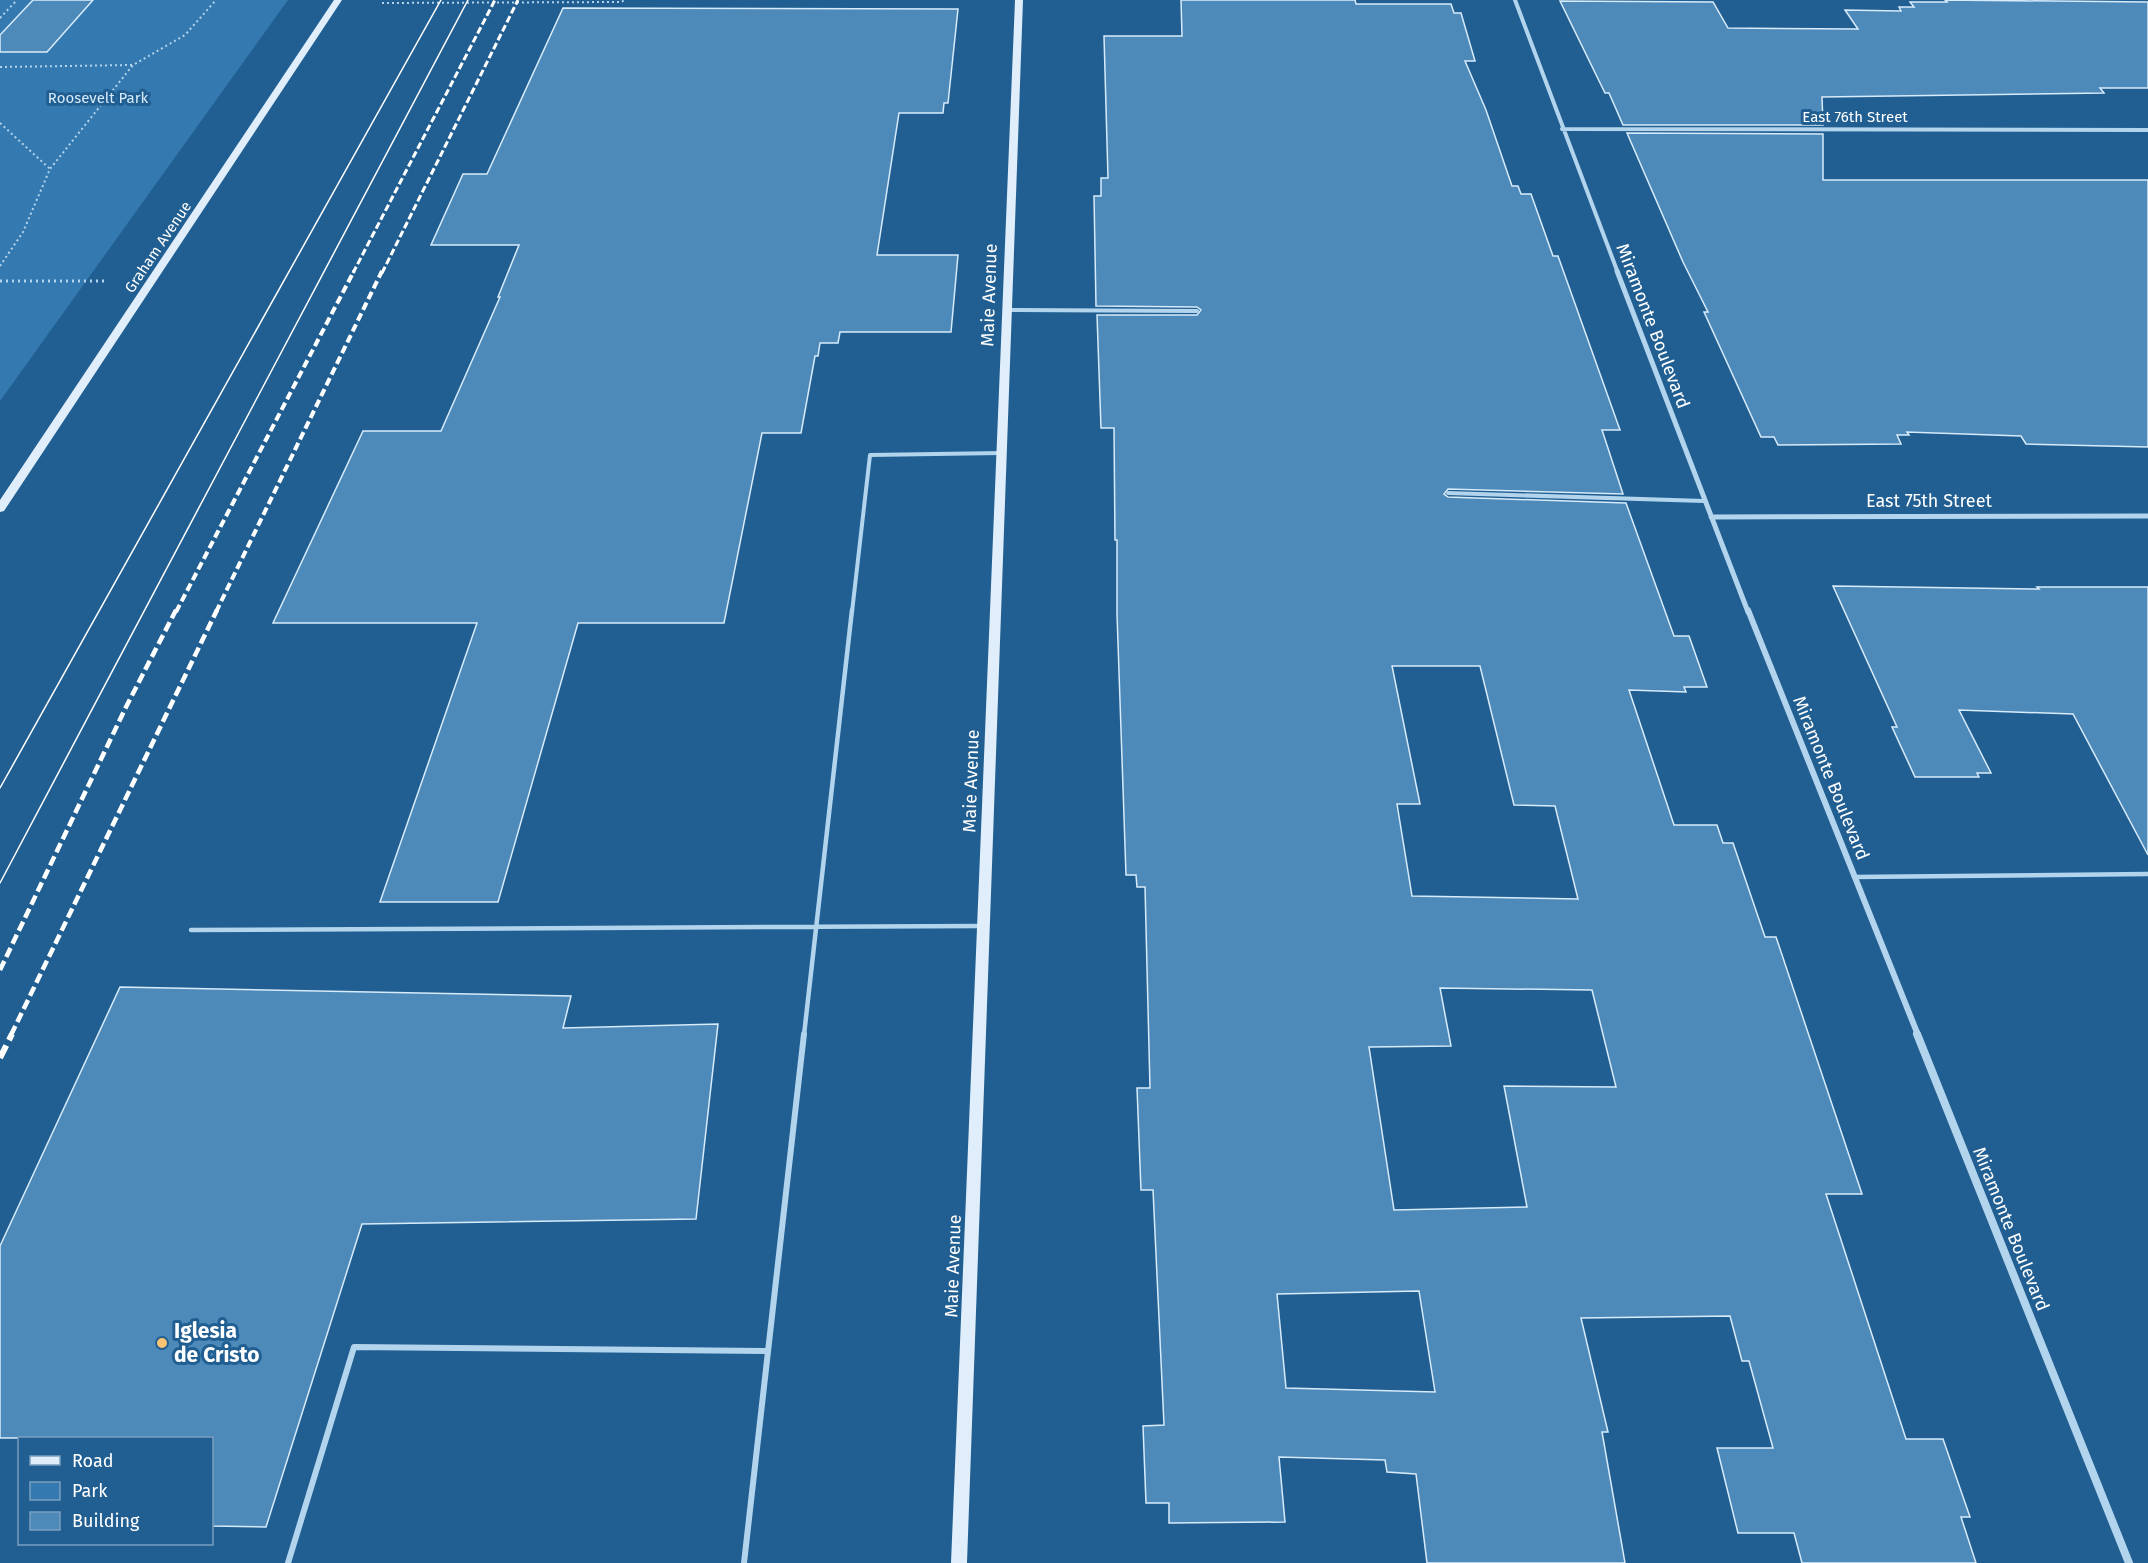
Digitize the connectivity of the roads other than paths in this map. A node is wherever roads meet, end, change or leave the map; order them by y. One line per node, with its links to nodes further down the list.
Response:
1 (338, 0): 11 (street, Graham Avenue)
2 (1018, 0): 6 (street, Maie Avenue)
3 (1515, 0): 4 (street, Miramonte Boulevard)
4 (1562, 129): 5 (street, East 76th Street); 10 (street, Miramonte Boulevard)
5 (2148, 130)
6 (1006, 310): 7 (lane); 8 (street, Maie Avenue)
7 (1197, 311)
8 (1001, 453): 16 (street, Maie Avenue); 17 (lane)
9 (1448, 493): 10 (lane)
10 (1704, 501): 13 (street, Miramonte Boulevard)
11 (0, 508)
12 (2148, 516): 13 (street, East 75th Street)
13 (1710, 517): 15 (street, Miramonte Boulevard)
14 (2148, 874): 15 (lane)
15 (1854, 877): 23 (street, Miramonte Boulevard)
16 (984, 926): 17 (lane); 22 (street, Maie Avenue)
17 (816, 927): 18 (lane); 19 (lane)
18 (191, 930)
19 (768, 1351): 20 (lane); 21 (lane)
20 (288, 1563)
21 (744, 1563)
22 (959, 1563)
23 (2129, 1563)

